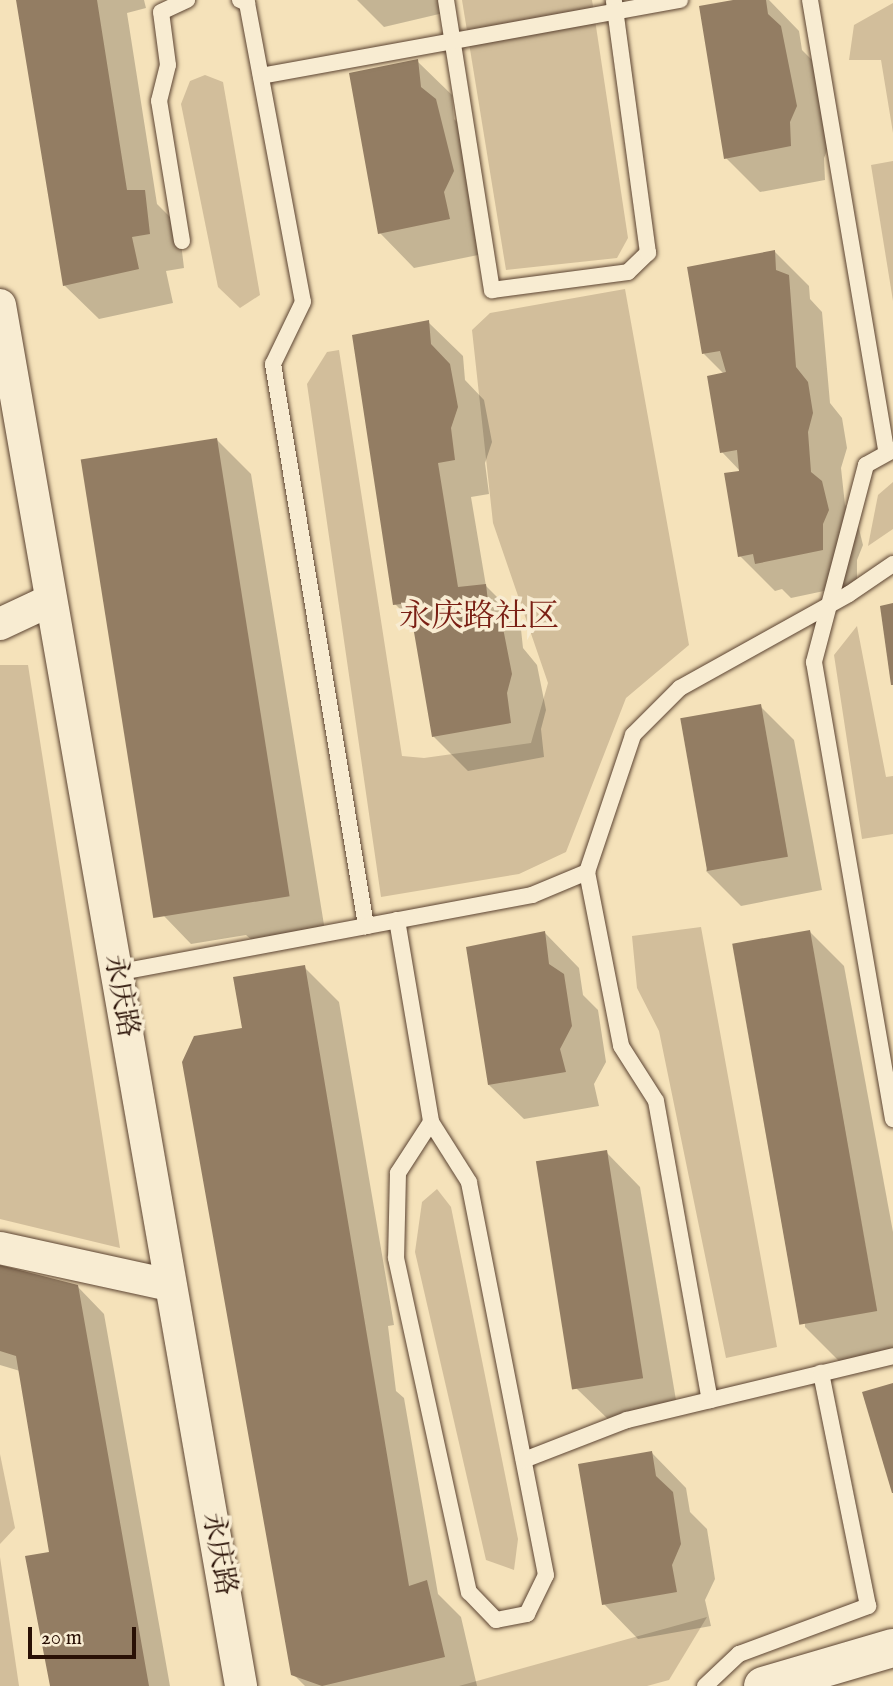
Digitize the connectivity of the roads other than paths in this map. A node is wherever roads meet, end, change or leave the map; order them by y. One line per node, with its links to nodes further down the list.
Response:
1 (187, 0): 9 (lane)
2 (240, 0): 8 (lane)
3 (446, 0): 7 (lane)
4 (680, 0): 6 (lane)
5 (810, 0): 11 (lane)
6 (615, 6): 7 (lane); 7 (lane)
7 (453, 41): 8 (lane)
8 (261, 76): 18 (lane)
9 (182, 241)
10 (0, 305): 13 (street, 永庆路)
11 (890, 452): 14 (lane)
12 (893, 564): 14 (lane)
13 (51, 600): 15 (street); 19 (street, 永庆路)
14 (830, 604): 16 (lane); 20 (lane)
15 (0, 624)
16 (587, 872): 17 (lane); 26 (lane)
17 (397, 920): 18 (lane); 21 (lane)
18 (366, 926): 19 (lane)
19 (116, 973): 23 (street, 永庆路)
20 (893, 1119)
21 (431, 1122): 27 (lane); 27 (lane)
22 (0, 1248): 23 (street)
23 (170, 1285): 29 (street, 永庆路)
24 (893, 1356): 25 (lane)
25 (821, 1373): 26 (lane); 30 (lane)
26 (710, 1400): 27 (lane)
27 (524, 1460)
28 (893, 1648): 31 (main road)
29 (241, 1686)
30 (705, 1686)
31 (763, 1686)

